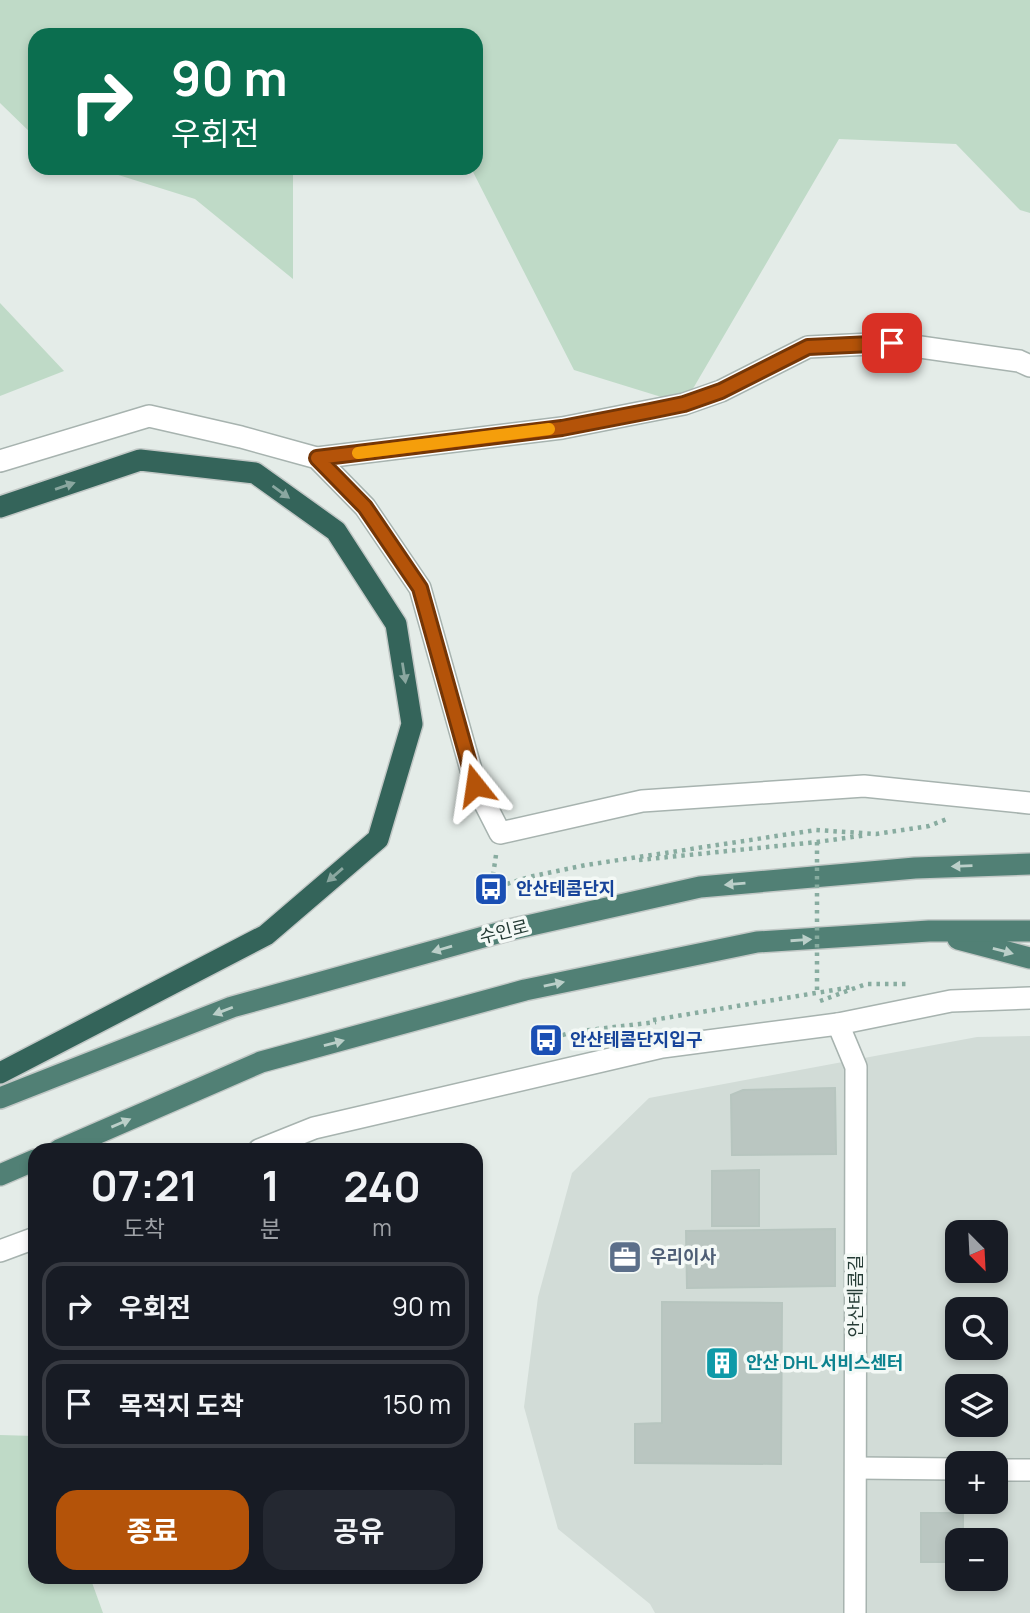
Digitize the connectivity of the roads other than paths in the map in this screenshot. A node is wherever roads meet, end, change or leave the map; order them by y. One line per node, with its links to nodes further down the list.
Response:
1 (1030, 366): 2 (street)
2 (317, 458): 3 (street); 5 (street)
3 (0, 461)
4 (0, 508): 12 (highway, one-way to 12)
5 (1030, 803)
6 (1030, 864): 13 (highway, 수인로, one-way to 13)
7 (929, 931): 8 (highway); 9 (highway, one-way to 9); 14 (highway, one-way to 7)
8 (1030, 931)
9 (1030, 958)
10 (1030, 998): 11 (street)
11 (838, 1024): 15 (street); 20 (street, 안산테콤길)
12 (0, 1073)
13 (0, 1098)
14 (75, 1143)
15 (277, 1143)
16 (28, 1163): 17 (highway)
17 (0, 1175)
18 (28, 1241): 19 (street)
19 (0, 1251)
20 (856, 1468): 21 (street); 24 (street, 안산테콤길)
21 (945, 1469)
22 (1008, 1470): 23 (street)
23 (1030, 1470)
24 (855, 1613)

